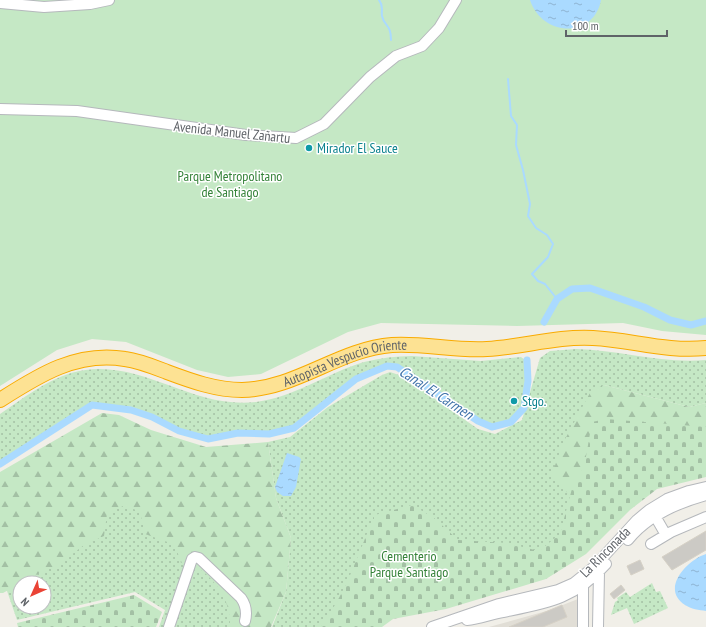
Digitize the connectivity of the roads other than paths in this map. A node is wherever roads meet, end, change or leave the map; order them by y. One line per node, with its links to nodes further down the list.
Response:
1 (109, 0): 3 (street)
2 (456, 0): 4 (street, Avenida Manuel Zañartu)
3 (0, 3)
4 (0, 110)
5 (706, 348): 6 (highway, Autopista Vespucio Oriente)
6 (0, 400)
7 (706, 488): 8 (street, La Rinconada)
8 (690, 495): 9 (street, La Rinconada); 10 (street, La Rinconada); 16 (street, La Rinconada)
9 (706, 495)
10 (655, 516): 12 (street); 14 (street, La Rinconada)
11 (706, 517): 12 (street)
12 (666, 535): 13 (street)
13 (651, 544)
14 (599, 572): 15 (street, La Rinconada); 21 (street)
15 (583, 586): 16 (street, La Rinconada); 20 (street)
16 (523, 604): 19 (street, La Rinconada)
17 (245, 621): 18 (street)
18 (169, 627)
19 (432, 627)
20 (583, 627)
21 (598, 627)

